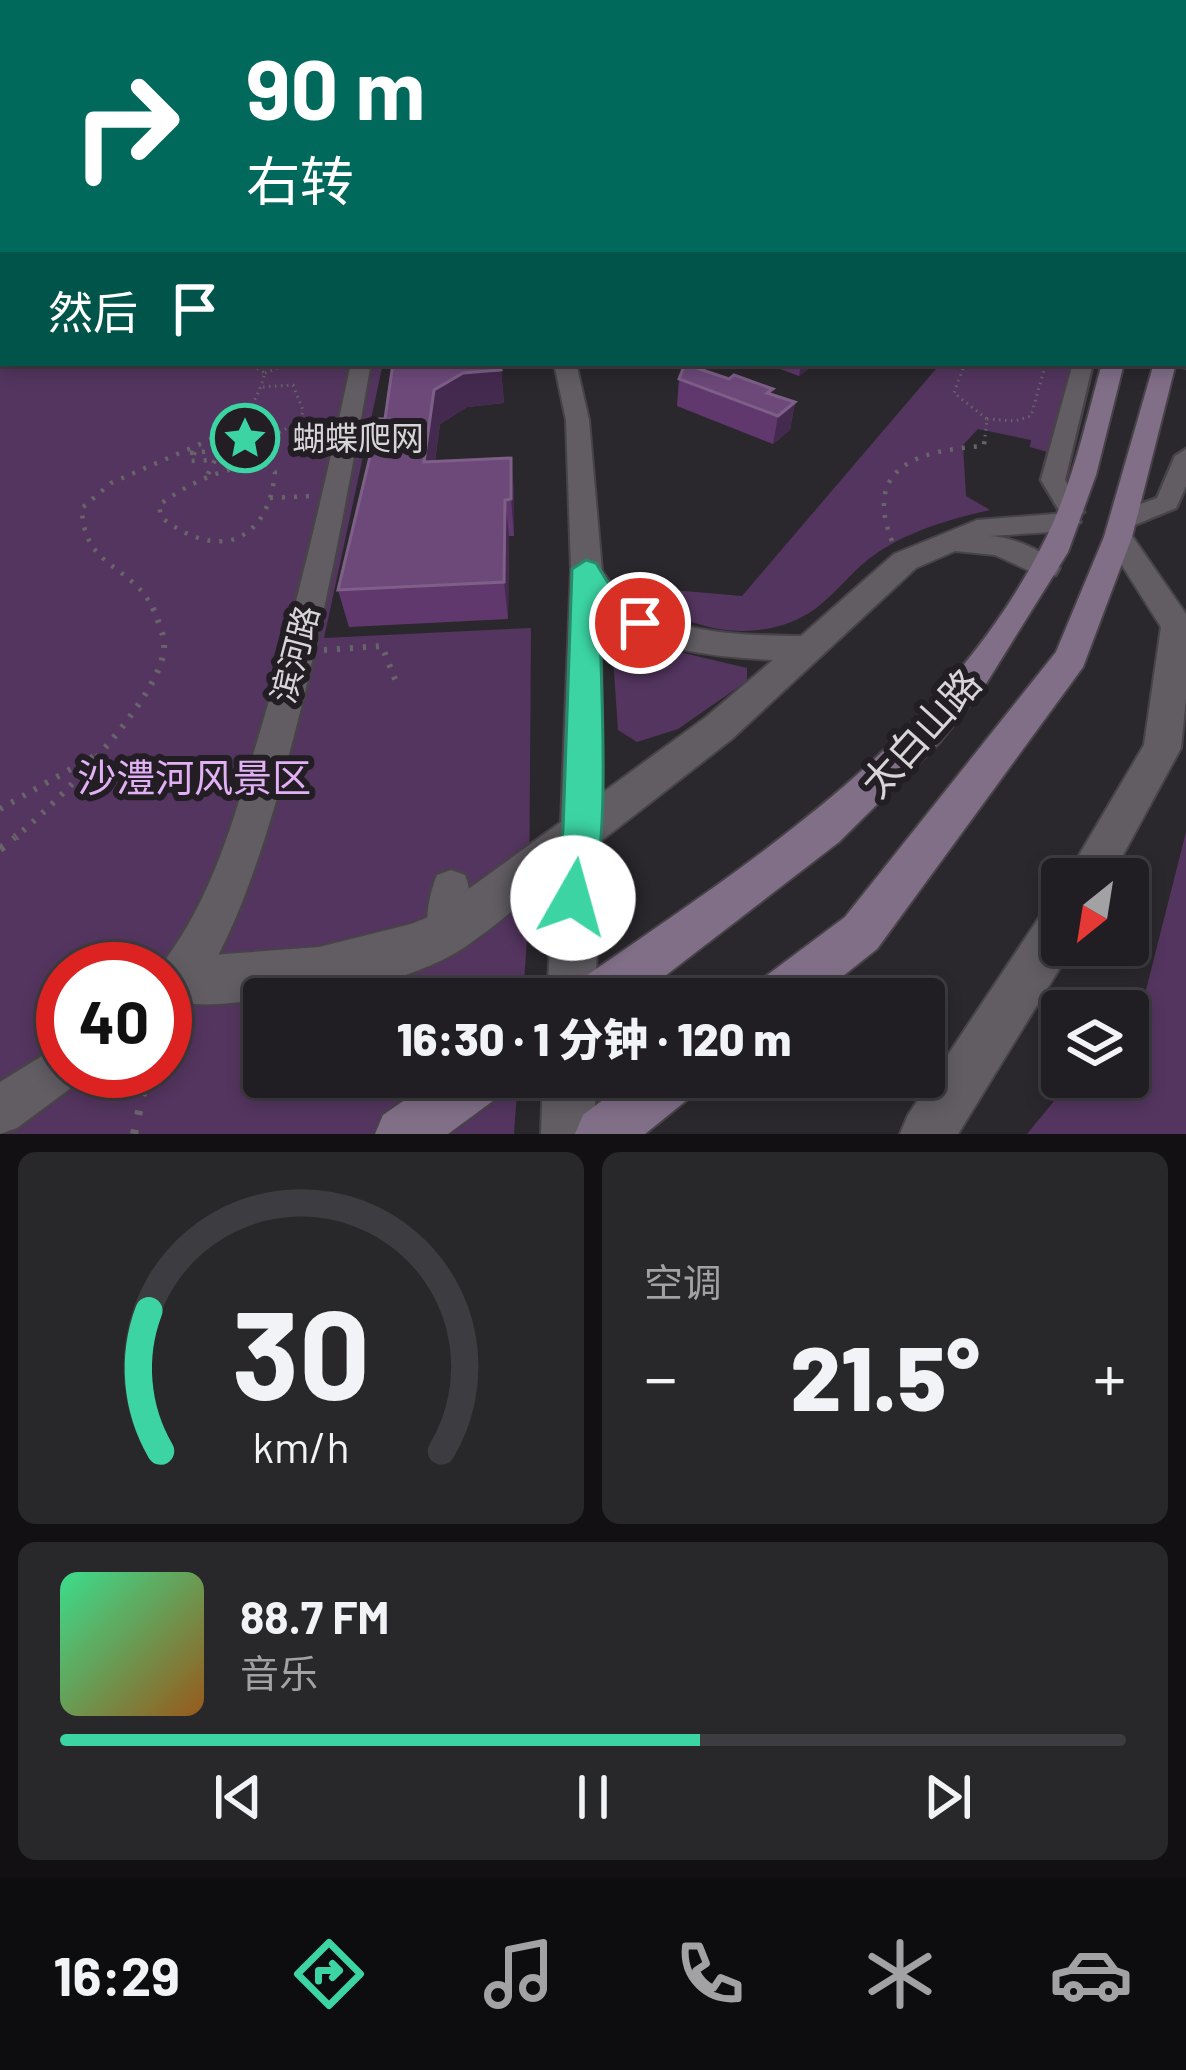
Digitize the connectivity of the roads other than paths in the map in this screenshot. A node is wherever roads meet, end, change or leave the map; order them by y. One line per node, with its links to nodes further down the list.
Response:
1 (360, 366): 15 (street, 滨河路)
2 (566, 366): 11 (street)
3 (1082, 366): 7 (street)
4 (1112, 366): 7 (main road, 太白山路)
5 (1175, 366): 8 (main road, 太白山路)
6 (1186, 456): 8 (street)
7 (1069, 517): 9 (street); 10 (main road, 太白山路)
8 (1120, 529): 14 (street); 19 (main road, 太白山路)
9 (950, 542): 10 (street); 12 (street)
10 (1046, 568): 18 (main road, 太白山路)
11 (586, 569): 12 (street); 13 (street)
12 (808, 649): 13 (street)
13 (581, 830): 17 (street); 20 (street)
14 (1099, 858)
15 (192, 955)
16 (1041, 956): 29 (street)
17 (571, 978)
18 (624, 978)
19 (803, 978)
20 (192, 986)
21 (36, 1086): 25 (street)
22 (453, 1098): 26 (main road)
23 (569, 1098): 27 (street)
24 (648, 1098): 28 (main road)
25 (0, 1112)
26 (402, 1134)
27 (568, 1134)
28 (602, 1134)
29 (927, 1134)

